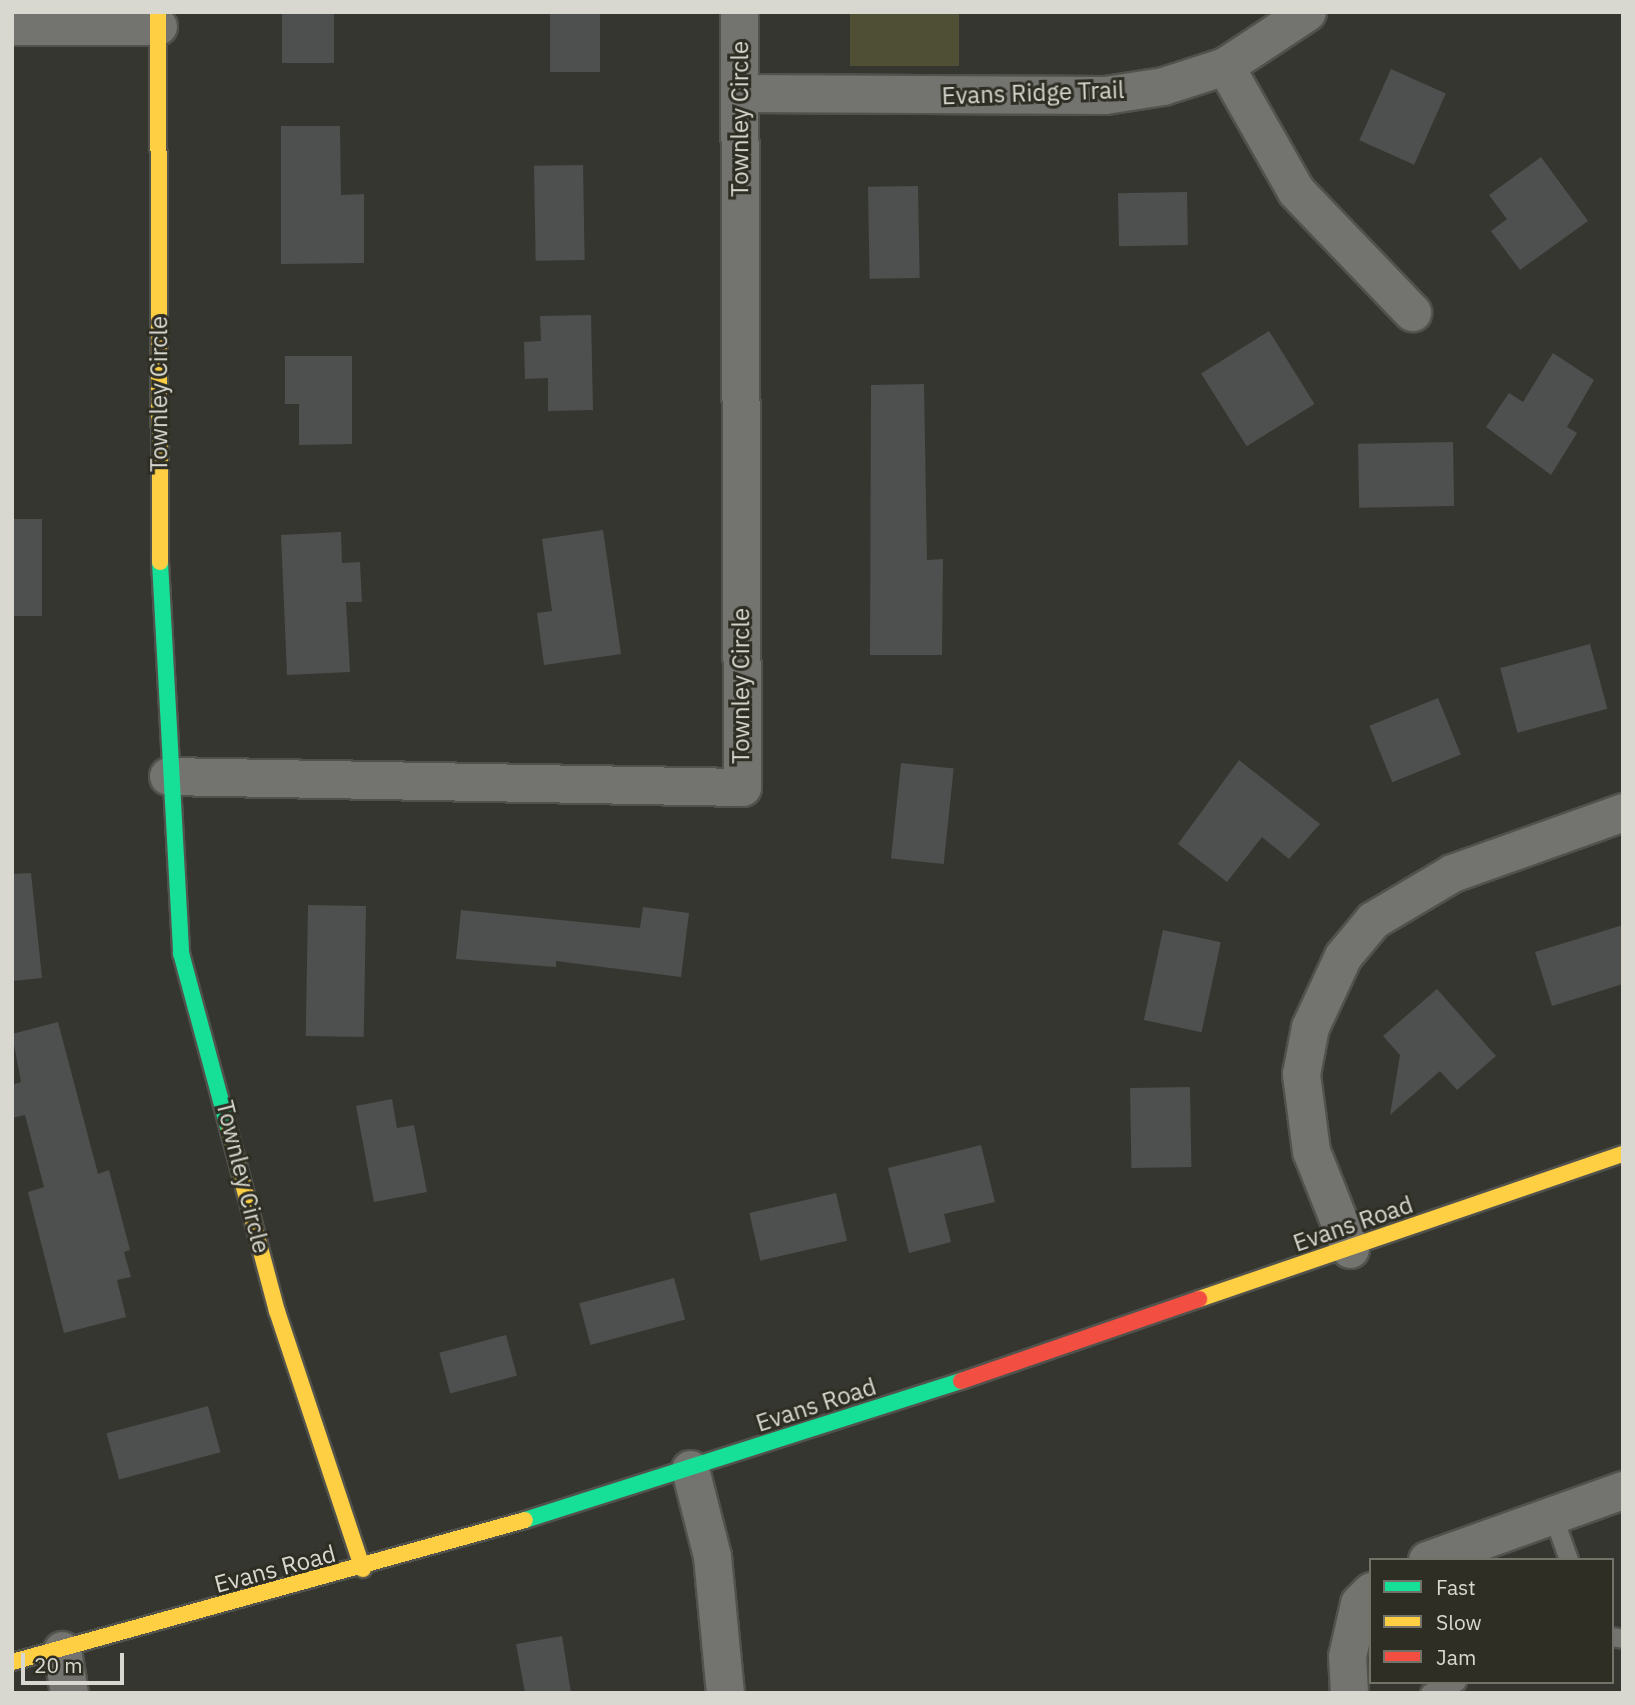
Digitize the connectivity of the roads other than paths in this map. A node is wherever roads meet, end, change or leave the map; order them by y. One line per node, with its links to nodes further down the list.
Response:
1 (739, 12): 6 (street, Townley Circle)
2 (1307, 12): 5 (street, Evans Ridge Trail)
3 (158, 19): 4 (street); 8 (street, Townley Circle)
4 (12, 26)
5 (1225, 66): 6 (street, Evans Ridge Trail); 7 (street)
6 (740, 93): 8 (street, Townley Circle)
7 (1412, 312)
8 (168, 776): 17 (street, Townley Circle)
9 (1623, 811): 11 (street)
10 (1623, 1154): 11 (street, Evans Road)
11 (1350, 1249): 12 (street, Evans Road)
12 (690, 1469): 17 (street, Evans Road); 23 (street)
13 (1623, 1490): 14 (street)
14 (1553, 1515): 15 (street); 16 (lane)
15 (1433, 1558)
16 (1568, 1558)
17 (363, 1569): 19 (street, Evans Road)
18 (1369, 1593): 24 (street)
19 (62, 1650): 20 (street, Evans Road); 22 (street)
20 (12, 1662)
21 (1452, 1684): 25 (lane)
22 (69, 1693)
23 (725, 1693)
24 (1349, 1693)
25 (1430, 1693)

